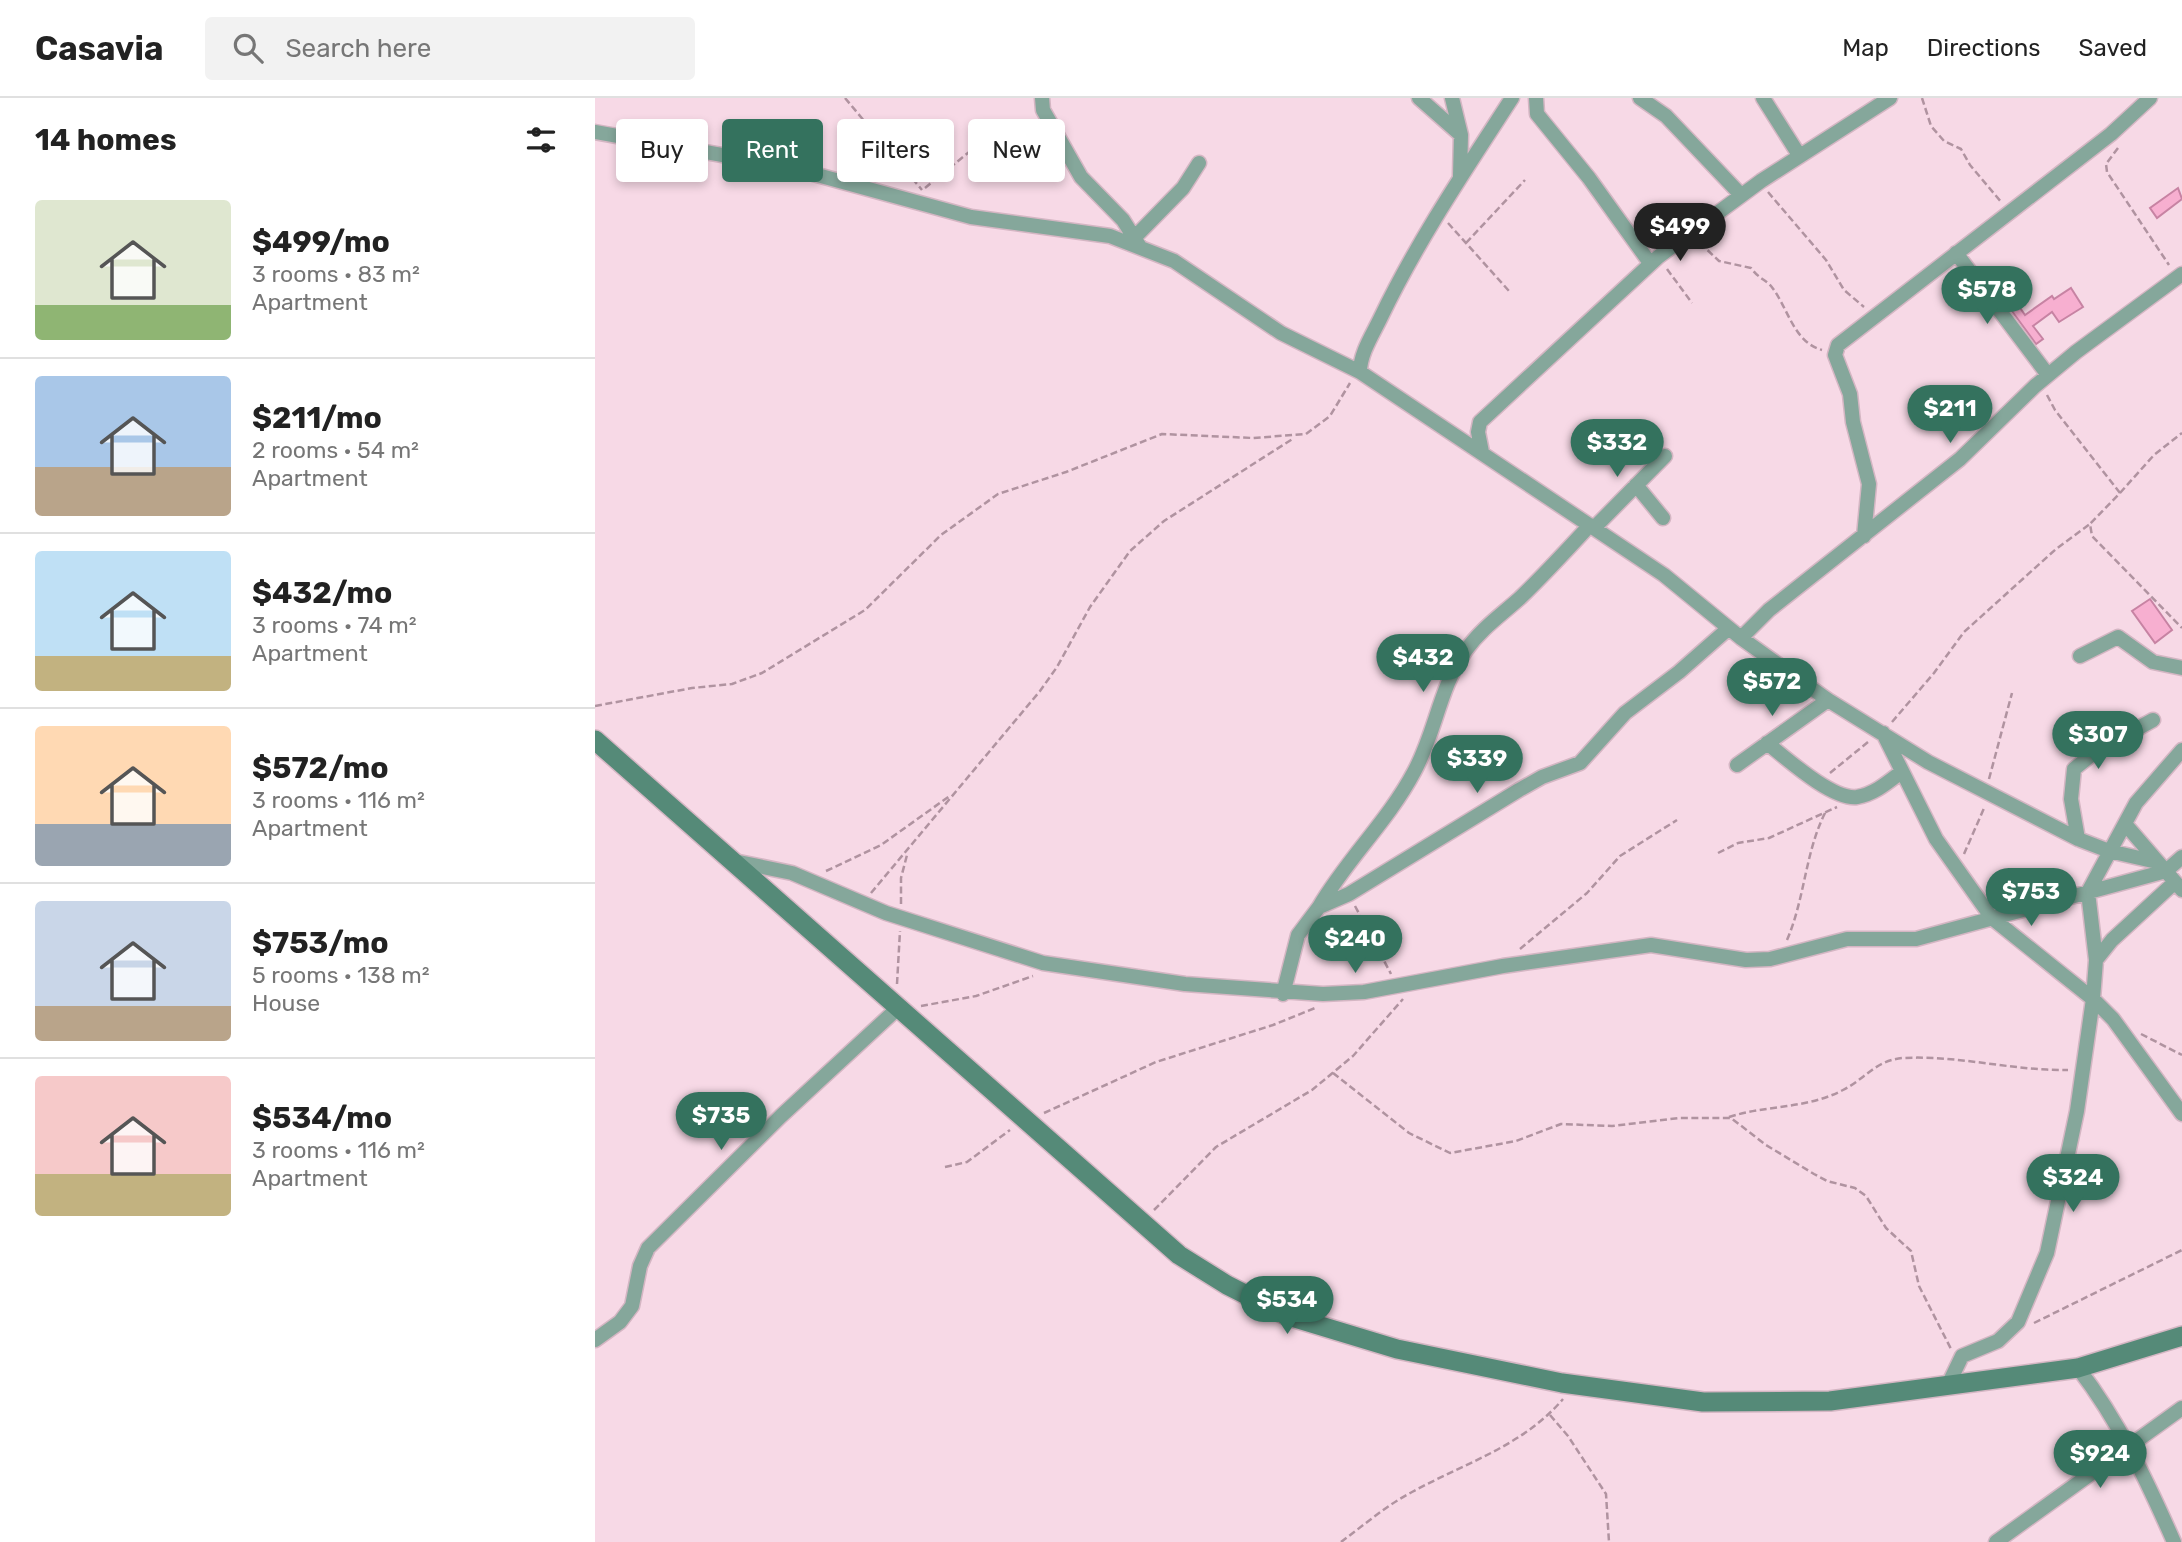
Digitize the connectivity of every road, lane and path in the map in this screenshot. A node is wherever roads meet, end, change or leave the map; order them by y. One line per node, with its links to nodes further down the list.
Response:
1 (845, 98): 21 (path)
2 (1042, 98): 27 (street)
3 (1419, 98): 13 (street)
4 (1452, 98): 13 (street)
5 (1512, 98): 18 (street)
6 (1536, 98): 30 (street)
7 (1640, 98): 22 (street)
8 (1763, 98): 16 (street)
9 (1890, 98): 16 (street)
10 (1922, 98): 24 (path)
11 (2150, 98): 24 (street)
12 (595, 132): 23 (street)
13 (1461, 135): 18 (street)
14 (2121, 144): 31 (path)
15 (968, 153): 21 (path)
16 (1799, 155): 20 (street)
17 (1199, 163): 27 (street)
18 (1460, 178): 25 (street)
19 (1525, 180): 28 (path)
20 (1761, 181): 22 (street); 34 (path)
21 (922, 190): 23 (path)
22 (1741, 195): 26 (street)
23 (927, 206): 27 (street)
24 (2008, 212): 29 (street)
25 (1438, 214): 28 (path); 36 (street)
26 (1691, 233): 30 (street); 35 (path)
27 (1137, 242): 36 (street)
28 (1466, 243): 32 (path)
29 (1956, 253): 34 (street); 37 (street)
30 (1654, 260): 33 (path); 40 (street)
31 (2177, 282): 37 (street)
32 (1509, 291)
33 (1692, 303)
34 (1874, 314): 35 (street)
35 (1835, 355): 47 (street)
36 (1358, 371): 39 (path); 40 (street)
37 (2046, 377): 43 (path); 47 (street)
38 (2182, 433): 43 (path)
39 (1298, 436): 55 (path); 65 (path)
40 (1482, 452): 46 (street)
41 (1665, 456): 42 (street)
42 (1636, 485): 44 (street); 46 (street)
43 (2120, 493): 45 (path)
44 (1663, 518)
45 (2090, 524): 49 (path); 57 (path)
46 (1592, 526): 48 (street); 81 (street)
47 (1864, 536): 50 (street)
48 (1729, 628): 50 (street); 79 (street)
49 (2182, 628)
50 (1741, 638): 54 (street)
51 (2080, 656): 52 (street)
52 (2182, 668)
53 (2012, 693): 64 (path)
54 (1828, 700): 57 (street); 59 (street)
55 (595, 706)
56 (2153, 720): 70 (street)
57 (1883, 733): 62 (street); 63 (path); 64 (street)
58 (595, 740): 74 (street)
59 (1767, 743): 61 (street); 63 (street)
60 (2182, 750): 69 (street)
61 (1737, 765)
62 (1901, 773): 66 (street); 75 (street)
63 (1820, 782): 66 (street)
64 (1985, 792): 70 (street); 75 (path)
65 (954, 793): 73 (path); 77 (path)
66 (1858, 796): 67 (path)
67 (1825, 813): 72 (path); 84 (path)
68 (1677, 820): 87 (path)
69 (2126, 825): 71 (street); 76 (street)
70 (2078, 839): 71 (street)
71 (2109, 851): 76 (street); 78 (street)
72 (1717, 853)
73 (907, 854): 80 (path); 82 (path)
74 (727, 859): 77 (street); 93 (street)
75 (1956, 869): 83 (street)
76 (2174, 870): 78 (street); 85 (street)
77 (802, 876): 80 (street)
78 (2088, 892): 83 (street); 85 (street)
79 (1349, 894): 81 (street); 89 (path)
80 (862, 903): 82 (street)
81 (1319, 907): 90 (street)
82 (901, 918): 86 (street); 93 (path)
83 (1992, 918): 84 (street); 91 (street)
84 (1780, 956): 87 (street)
85 (2096, 960): 91 (street)
86 (1062, 966): 90 (street); 93 (path)
87 (1503, 966): 88 (street)
88 (1413, 984): 89 (street); 97 (path)
89 (1397, 987): 90 (street)
90 (1283, 994)
91 (2093, 999): 94 (street); 96 (street)
92 (1327, 1003): 100 (path)
93 (902, 1010): 100 (street); 106 (street)
94 (2113, 1019): 95 (path); 98 (street)
95 (2182, 1055)
96 (2083, 1069): 99 (path); 104 (street)
97 (1333, 1073): 99 (path); 102 (path)
98 (2182, 1114)
99 (1729, 1117): 107 (path)
100 (1029, 1120): 101 (path); 102 (street)
101 (944, 1167)
102 (1141, 1221): 110 (street)
103 (2182, 1250): 104 (path)
104 (2008, 1333): 107 (street)
105 (2182, 1336): 108 (street)
106 (595, 1340)
107 (1958, 1359): 109 (street)
108 (2078, 1368): 109 (street); 113 (street)
109 (1949, 1382): 110 (street)
110 (1575, 1385): 112 (path)
111 (2182, 1408): 113 (street)
112 (1549, 1415): 114 (path); 115 (path)
113 (2129, 1445): 116 (street); 117 (street)
114 (1341, 1542)
115 (1609, 1542)
116 (1996, 1542)
117 (2174, 1542)

